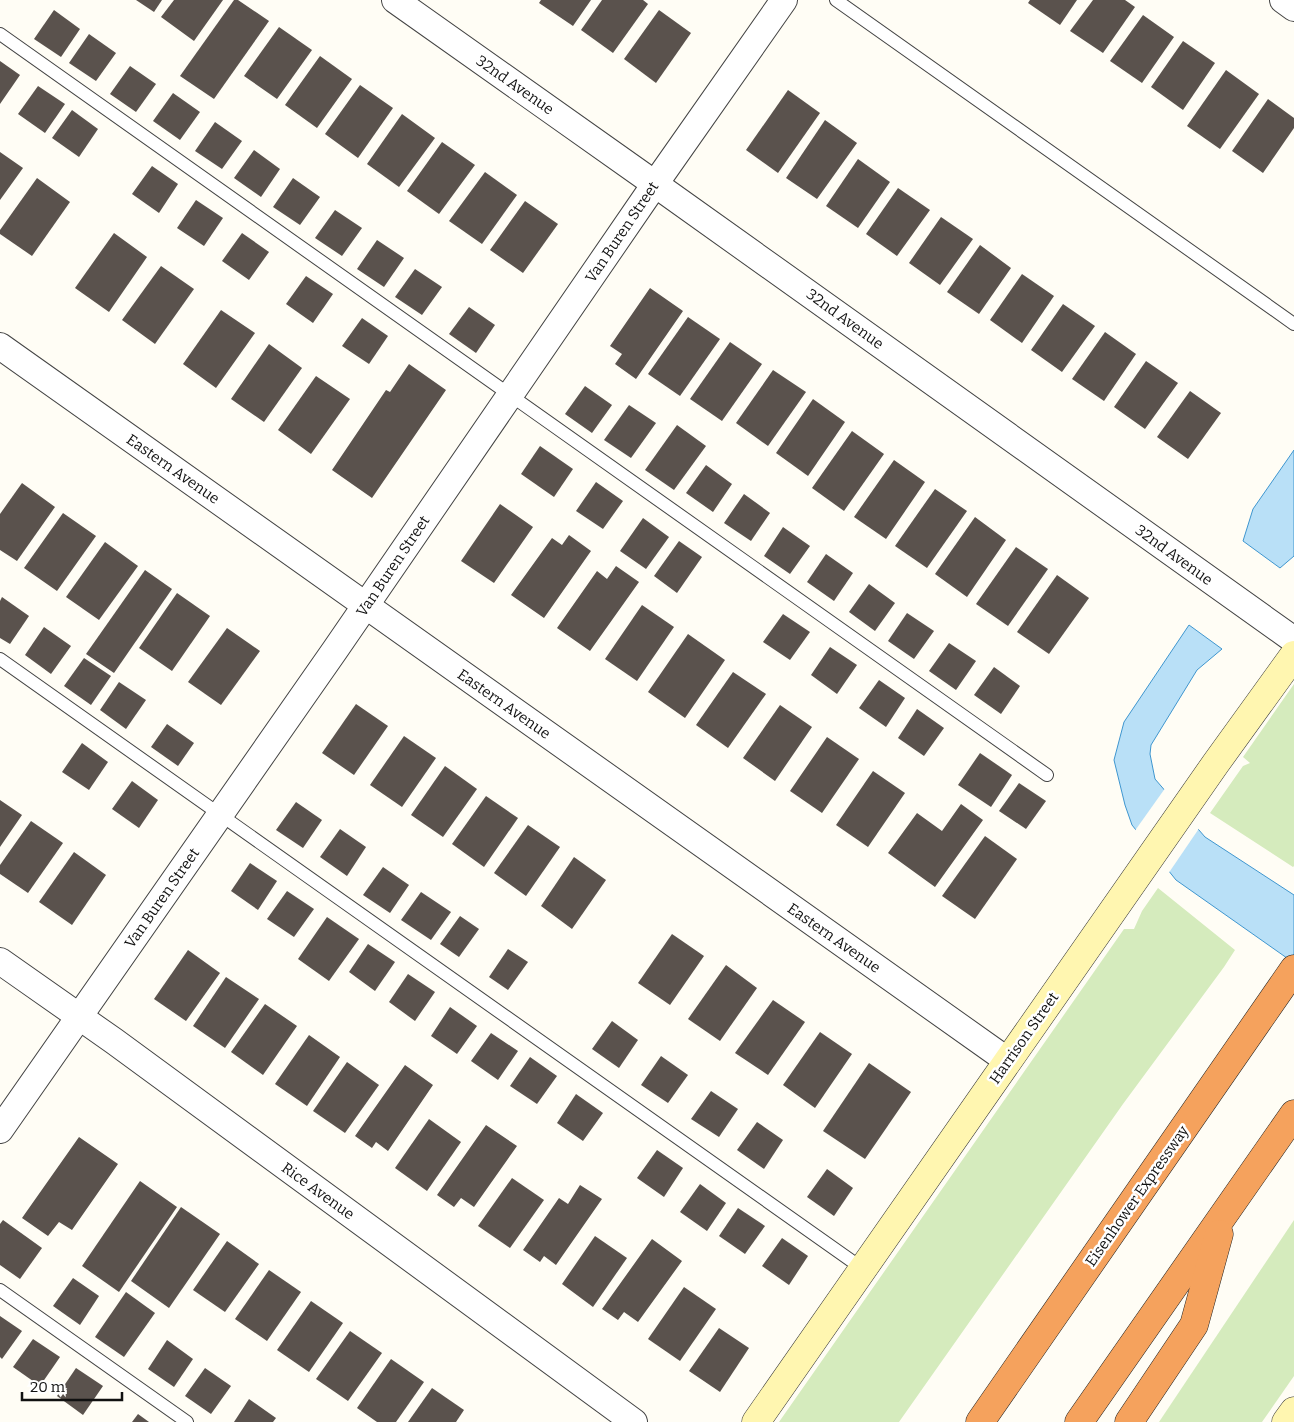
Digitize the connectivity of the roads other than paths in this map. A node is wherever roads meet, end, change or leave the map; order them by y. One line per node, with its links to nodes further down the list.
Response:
1 (395, 0): 7 (street, 32nd Avenue)
2 (784, 0): 7 (street, Van Buren Street)
3 (836, 0): 8 (lane)
4 (1283, 0): 5 (street)
5 (1294, 8)
6 (0, 34): 10 (lane)
7 (655, 184): 10 (street, Van Buren Street); 12 (street, 32nd Avenue)
8 (1294, 324)
9 (0, 346): 11 (street, Eastern Avenue)
10 (510, 395): 11 (street, Van Buren Street); 15 (lane)
11 (366, 606): 16 (street, Van Buren Street); 20 (street, Eastern Avenue)
12 (1294, 640)
13 (1294, 655): 20 (street, Harrison Street)
14 (0, 659): 16 (lane)
15 (1047, 775)
16 (220, 814): 19 (street, Van Buren Street); 24 (lane)
17 (0, 961): 19 (street, Rice Avenue)
18 (1294, 970): 30 (highway, Eisenhower Expressway)
19 (79, 1016): 22 (street, Van Buren Street); 28 (street, Rice Avenue)
20 (1008, 1061): 24 (street, Harrison Street)
21 (1294, 1114): 23 (highway)
22 (0, 1130)
23 (1224, 1215): 31 (highway); 32 (highway)
24 (863, 1269): 29 (street, Harrison Street)
25 (0, 1290): 27 (lane)
26 (1294, 1411): 33 (street)
27 (187, 1422)
28 (634, 1422)
29 (756, 1422)
30 (980, 1422)
31 (1079, 1422)
32 (1129, 1422)
33 (1286, 1422)

